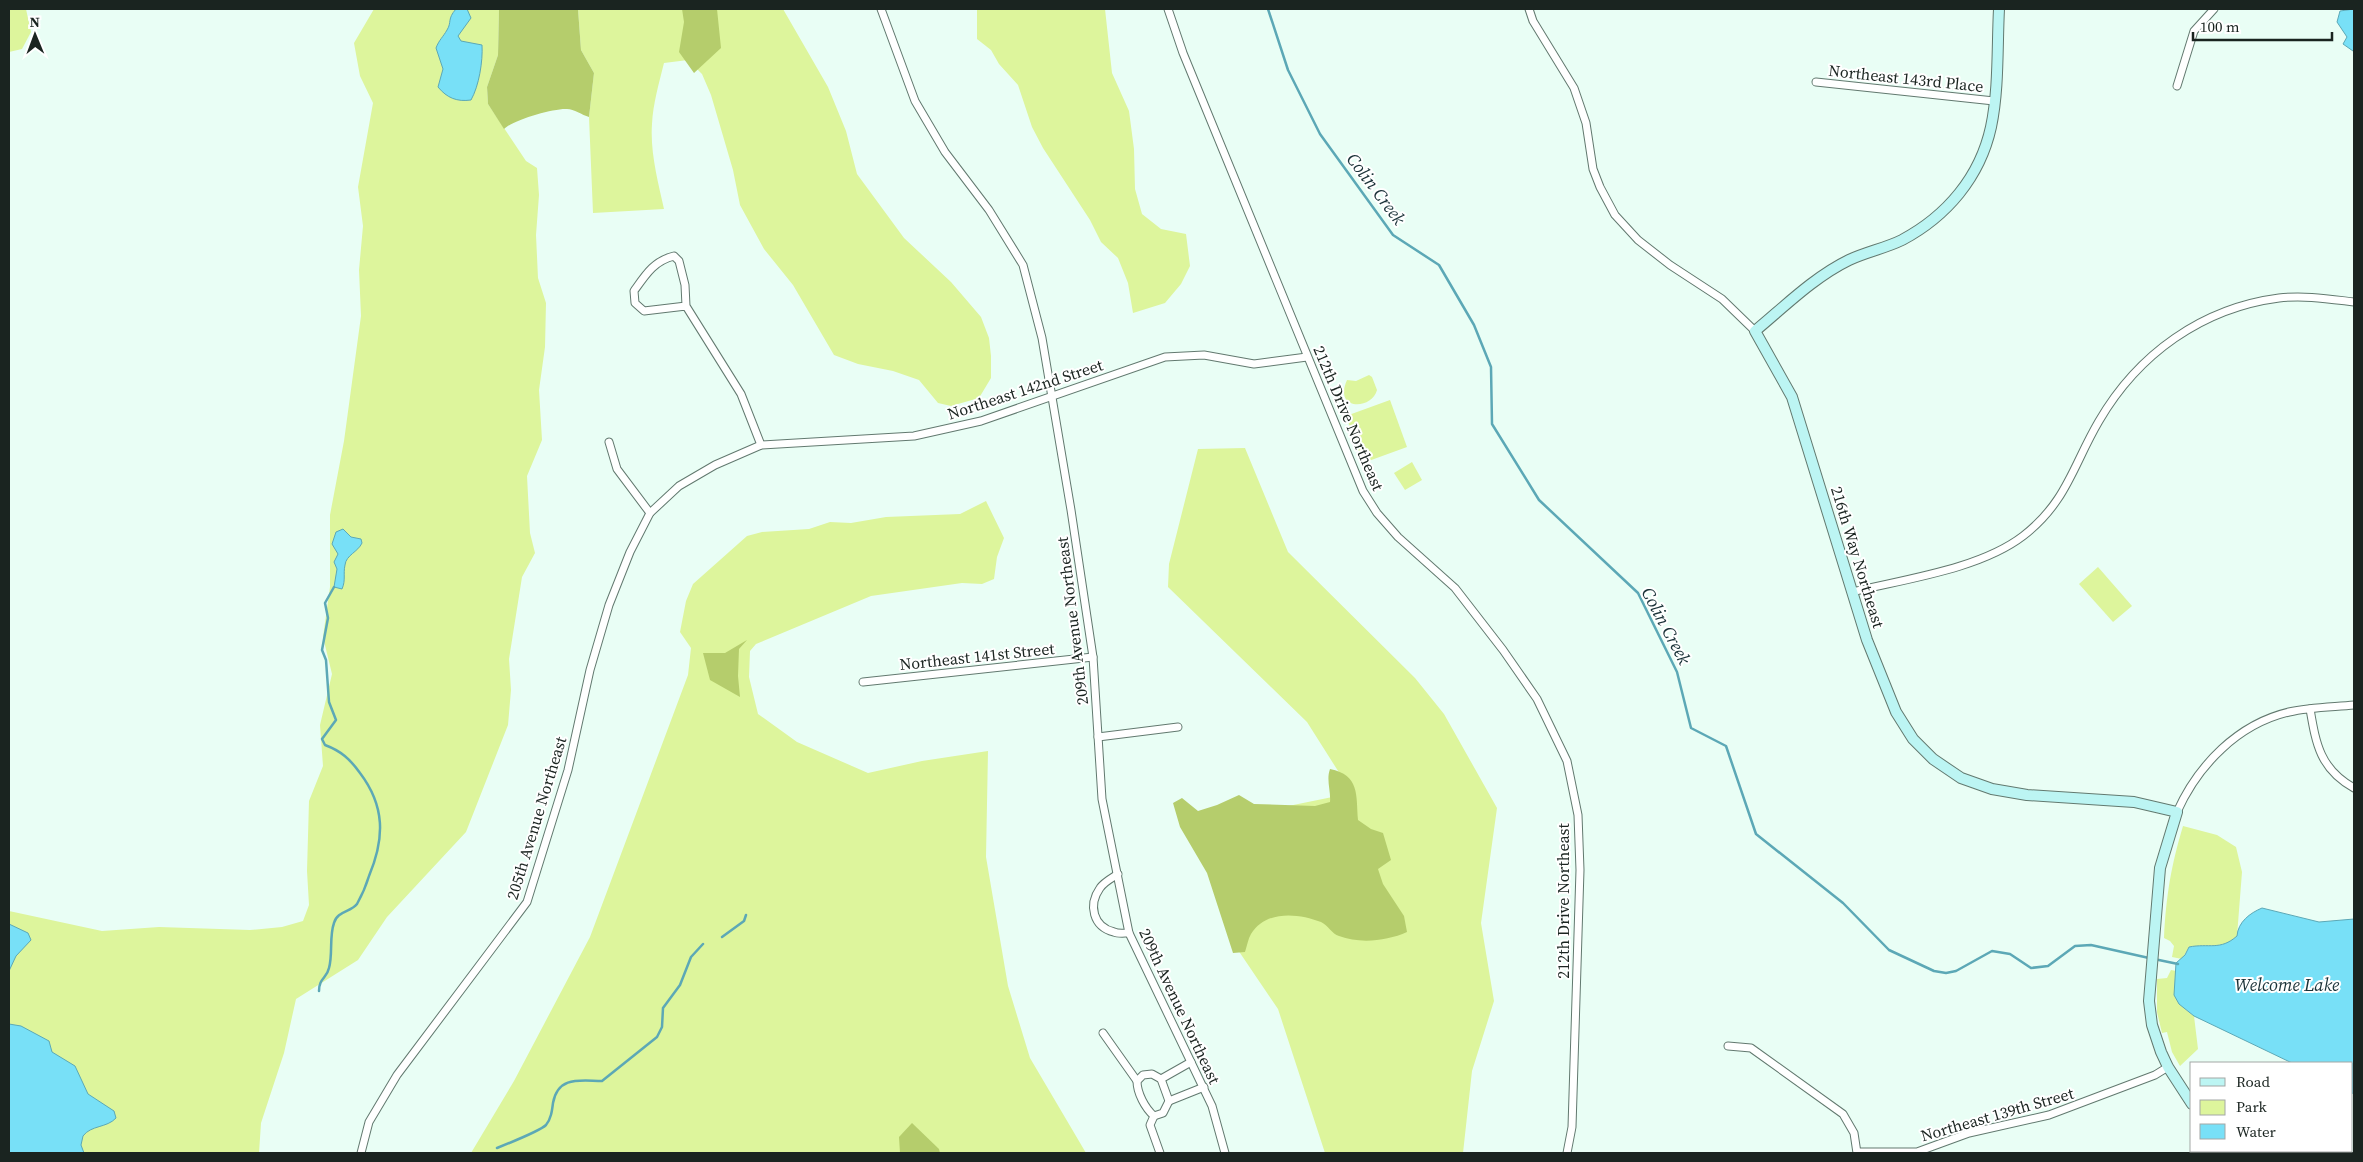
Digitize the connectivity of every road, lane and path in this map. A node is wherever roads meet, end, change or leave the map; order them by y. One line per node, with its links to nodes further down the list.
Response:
1 (881, 9): 13 (street, 209th Avenue Northeast)
2 (1168, 9): 12 (street, 212th Drive Northeast)
3 (1529, 9): 11 (street, 216th Way Northeast)
4 (1999, 9): 8 (street)
5 (2214, 9): 7 (street)
6 (1816, 82): 8 (street, Northeast 143rd Place)
7 (2177, 86)
8 (1994, 101): 11 (street)
9 (2354, 302): 17 (street)
10 (686, 306): 10 (street); 15 (street)
11 (1755, 331): 17 (street, 216th Way Northeast)
12 (1307, 357): 13 (street, Northeast 142nd Street); 41 (street, 212th Drive Northeast)
13 (1052, 397): 15 (street, Northeast 142nd Street); 18 (street, 209th Avenue Northeast)
14 (609, 442): 16 (street)
15 (761, 445): 16 (street, Northeast 142nd Street)
16 (650, 513): 38 (street, 205th Avenue Northeast)
17 (1852, 592): 25 (street, 216th Way Northeast)
18 (1093, 657): 19 (street, Northeast 141st Street); 23 (street, 209th Avenue Northeast)
19 (863, 682)
20 (2354, 706): 21 (street)
21 (2310, 709): 24 (street); 25 (street)
22 (1178, 727): 23 (street)
23 (1098, 737): 26 (street, 209th Avenue Northeast)
24 (2354, 788)
25 (2177, 812): 31 (street)
26 (1118, 874): 27 (street, 209th Avenue Northeast); 27 (street)
27 (1129, 934): 30 (street, 209th Avenue Northeast)
28 (1103, 1033): 33 (street)
29 (1728, 1046): 42 (street)
30 (1191, 1062): 32 (street); 34 (street, 209th Avenue Northeast)
31 (2168, 1067): 36 (street); 42 (street, Northeast 139th Street)
32 (1161, 1080): 33 (street); 35 (street)
33 (1137, 1081): 37 (street)
34 (1204, 1087): 35 (street); 40 (street, 209th Avenue Northeast)
35 (1170, 1101): 37 (street)
36 (2190, 1101)
37 (1154, 1116): 39 (street)
38 (361, 1153)
39 (1160, 1153)
40 (1225, 1153)
41 (1567, 1153)
42 (1858, 1153)

